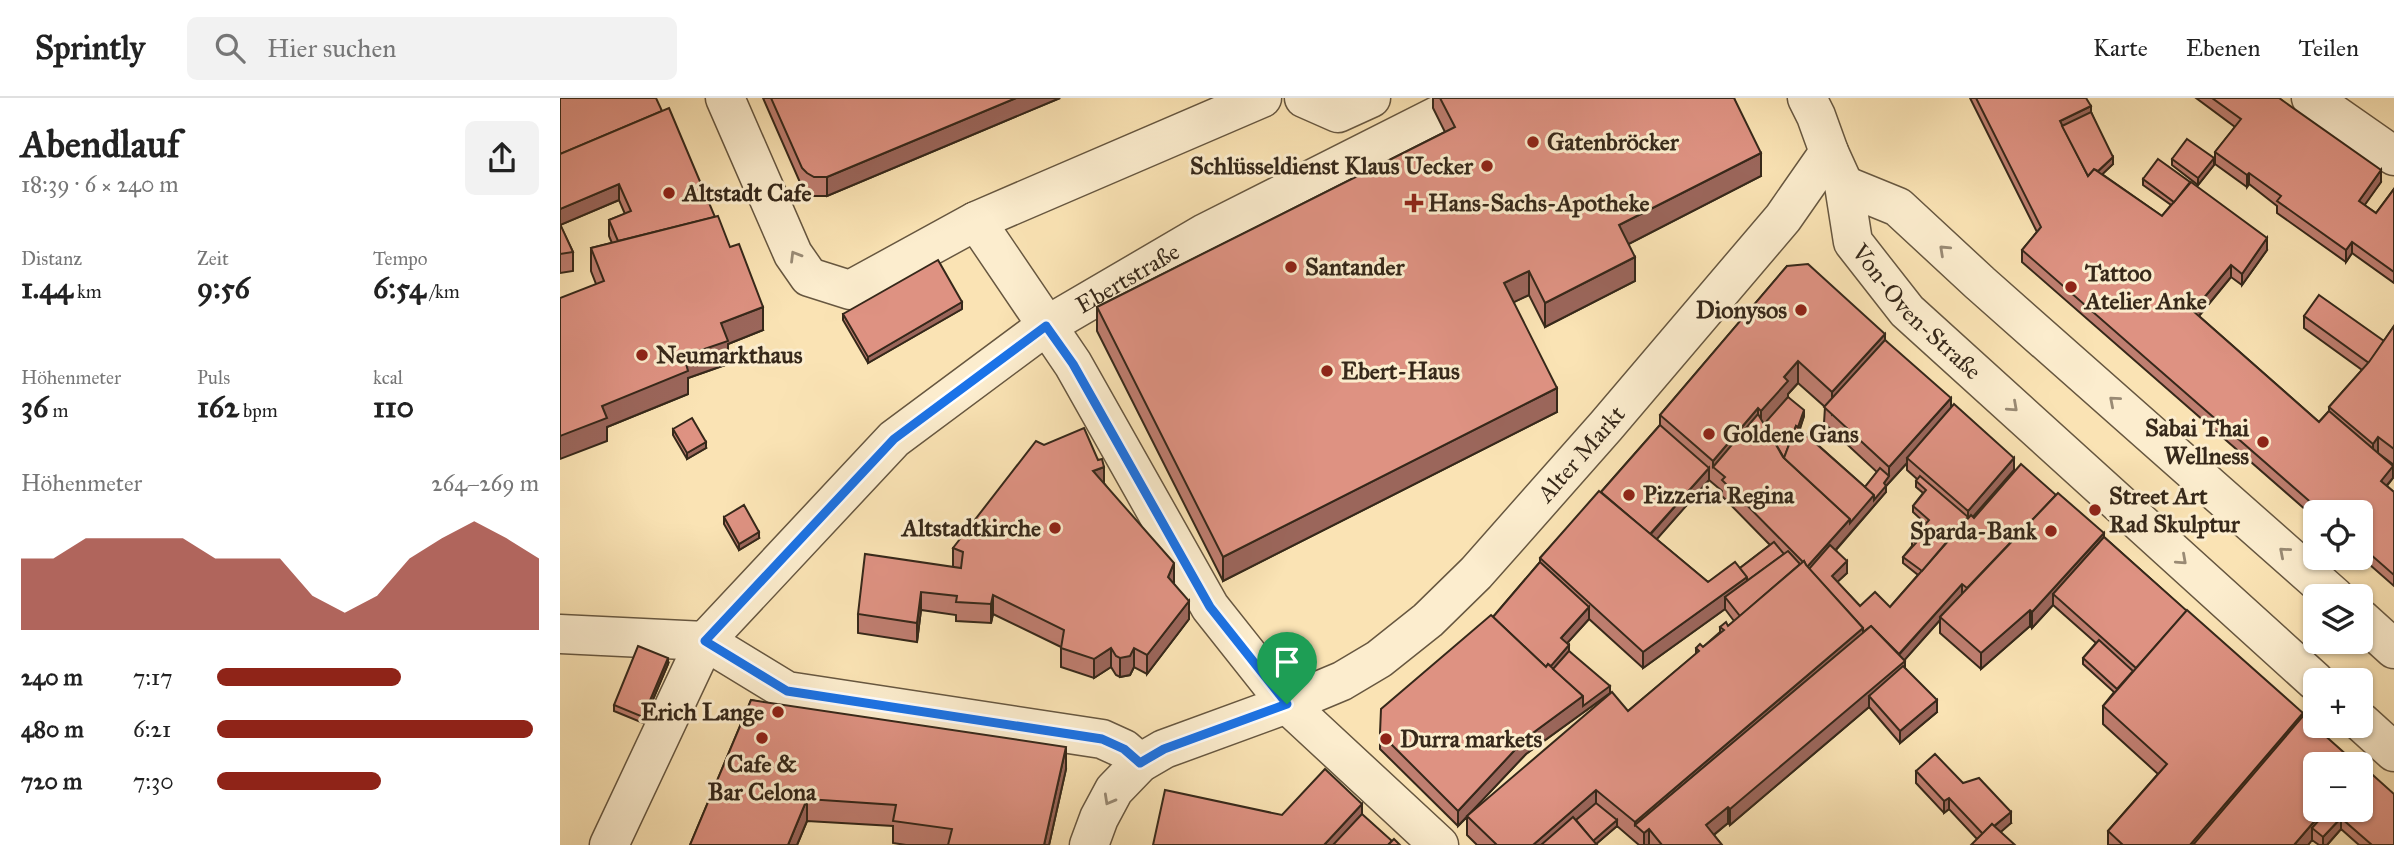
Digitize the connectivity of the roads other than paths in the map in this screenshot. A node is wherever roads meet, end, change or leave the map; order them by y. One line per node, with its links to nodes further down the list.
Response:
1 (725, 98): 10 (street, one-way to 1)
2 (1262, 98): 10 (street)
3 (1304, 98): 4 (street)
4 (1371, 98)
5 (1807, 98): 9 (street, Von-Oven-Straße)
6 (2311, 98): 8 (street)
7 (1437, 116): 11 (street, Ebertstraße)
8 (2394, 156)
9 (1837, 169): 12 (street, one-way to 9); 17 (street, Von-Oven-Straße, one-way to 17); 18 (street, Alter Markt)
10 (976, 221): 11 (street)
11 (1046, 326): 15 (street, Ebertstraße); 18 (street)
12 (2320, 584)
13 (2373, 630): 16 (street)
14 (560, 634): 15 (street)
15 (705, 641): 21 (street); 22 (street, Ebertstraße)
16 (2394, 649)
17 (2303, 670)
18 (1287, 704): 21 (street, Alter Markt); 24 (street)
19 (2373, 733): 20 (street)
20 (2394, 752)
21 (1140, 763): 23 (street, Alter Markt, one-way to 23)
22 (609, 845)
23 (1089, 845)
24 (1438, 845)

